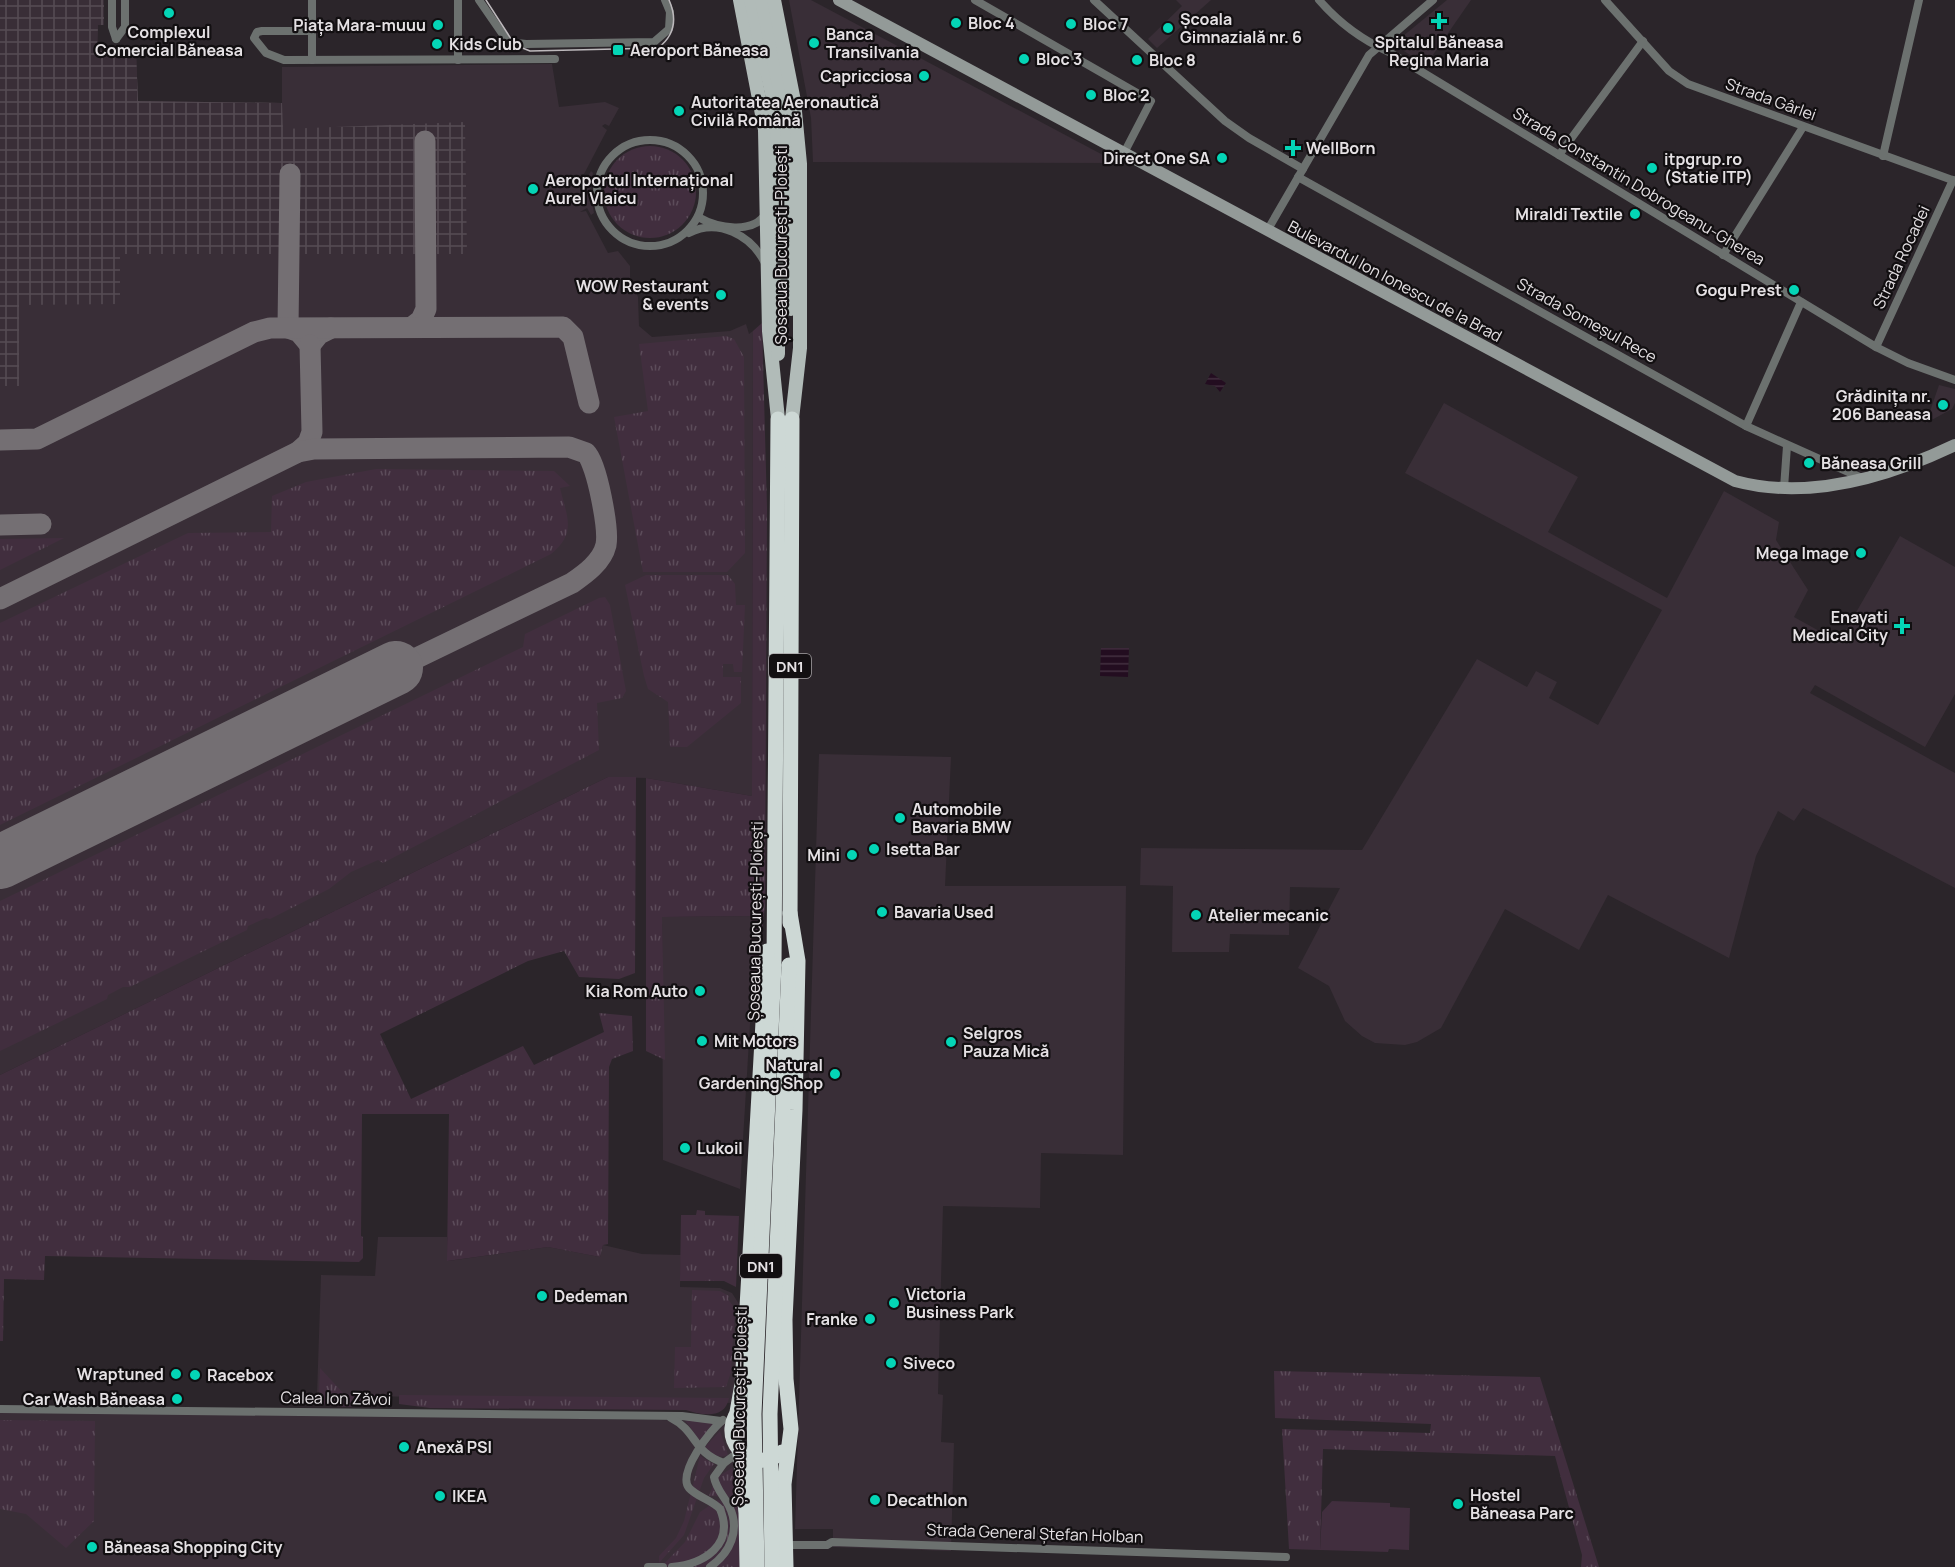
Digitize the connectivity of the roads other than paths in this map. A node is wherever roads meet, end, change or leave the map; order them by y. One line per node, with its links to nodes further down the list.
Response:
1 (112, 0): 2 (street)
2 (125, 0)
3 (312, 0): 17 (street)
4 (458, 0): 23 (street)
5 (479, 0): 19 (street)
6 (665, 0): 19 (street)
7 (740, 0): 31 (main road, Șoseaua București-Ploiești)
8 (751, 0): 41 (main road, Șoseaua București-Ploiești / DN1)
9 (771, 0): 41 (main road, Șoseaua București-Ploiești / DN1)
10 (839, 0): 26 (main road, Bulevardul Ion Ionescu de la Brad)
11 (975, 0): 26 (street)
12 (1094, 0): 29 (street, Strada Someșul Rece)
13 (1319, 0): 20 (street, Strada Constantin Dobrogeanu-Gherea)
14 (1433, 0): 20 (street)
15 (1605, 0): 18 (street, Strada Gârlei)
16 (1919, 0): 28 (street)
17 (312, 31): 22 (street); 22 (street)
18 (1643, 41): 25 (street, Strada Gârlei); 27 (street)
19 (526, 44): 24 (street)
20 (1376, 46): 27 (street, Strada Constantin Dobrogeanu-Gherea); 29 (street)
21 (555, 59): 24 (street)
22 (312, 60): 23 (street)
23 (458, 60): 24 (street)
24 (503, 60)
25 (1803, 127): 28 (street, Strada Gârlei); 36 (street)
26 (1124, 153): 34 (main road, Bulevardul Ion Ionescu de la Brad)
27 (1559, 155): 36 (street, Strada Constantin Dobrogeanu-Gherea)
28 (1884, 156): 30 (street, Strada Gârlei)
29 (1301, 173): 34 (street); 42 (street, Strada Someșul Rece)
30 (1954, 180): 39 (street, Strada Rocadei)
31 (768, 210): 33 (street); 37 (main road, Șoseaua București-Ploiești)
32 (699, 224): 33 (street); 33 (street); 35 (street); 35 (street); 35 (street)
33 (738, 230): 37 (street)
34 (1267, 231): 46 (main road, Bulevardul Ion Ionescu de la Brad)
35 (678, 238)
36 (1723, 255): 38 (street, Strada Constantin Dobrogeanu-Gherea)
37 (768, 269): 41 (main road, Șoseaua București-Ploiești)
38 (1801, 302): 39 (street, Strada Constantin Dobrogeanu-Gherea); 42 (street)
39 (1876, 347): 40 (street, Strada Constantin Dobrogeanu-Gherea)
40 (1955, 380)
41 (785, 419): 47 (highway, Șoseaua București-Ploiești / DN1); 48 (highway, Șoseaua București-Ploiești / DN1)
42 (1746, 426): 44 (street, Strada Someșul Rece)
43 (1955, 445): 45 (main road, Bulevardul Ion Ionescu de la Brad)
44 (1788, 446): 45 (street, Strada Someșul Rece); 46 (street)
45 (1865, 479): 46 (main road, Bulevardul Ion Ionescu de la Brad)
46 (1784, 488)
47 (774, 913): 49 (highway, Șoseaua București-Ploiești / DN1); 51 (highway, DN1)
48 (790, 913): 49 (highway, Șoseaua București-Ploiești / DN1); 53 (highway, DN1)
49 (781, 965): 64 (highway, Șoseaua București-Ploiești / DN1, bridge); 65 (highway, Șoseaua București-Ploiești / DN1, bridge)
50 (0, 1409): 52 (street, Calea Ion Zăvoi)
51 (731, 1416): 52 (street, Calea Ion Zăvoi); 53 (highway); 55 (street); 56 (highway, DN1)
52 (671, 1418): 55 (street)
53 (789, 1420): 54 (highway, DN1)
54 (788, 1444): 56 (highway); 57 (highway, DN1)
55 (698, 1448): 56 (street); 61 (street)
56 (735, 1458): 62 (street); 63 (highway, DN1)
57 (785, 1545): 58 (street, Strada General Ștefan Holban); 66 (highway, DN1)
58 (1286, 1557)
59 (648, 1567): 60 (street)
60 (663, 1567)
61 (672, 1567)
62 (710, 1567)
63 (747, 1567)
64 (757, 1567)
65 (772, 1567)
66 (786, 1567)

